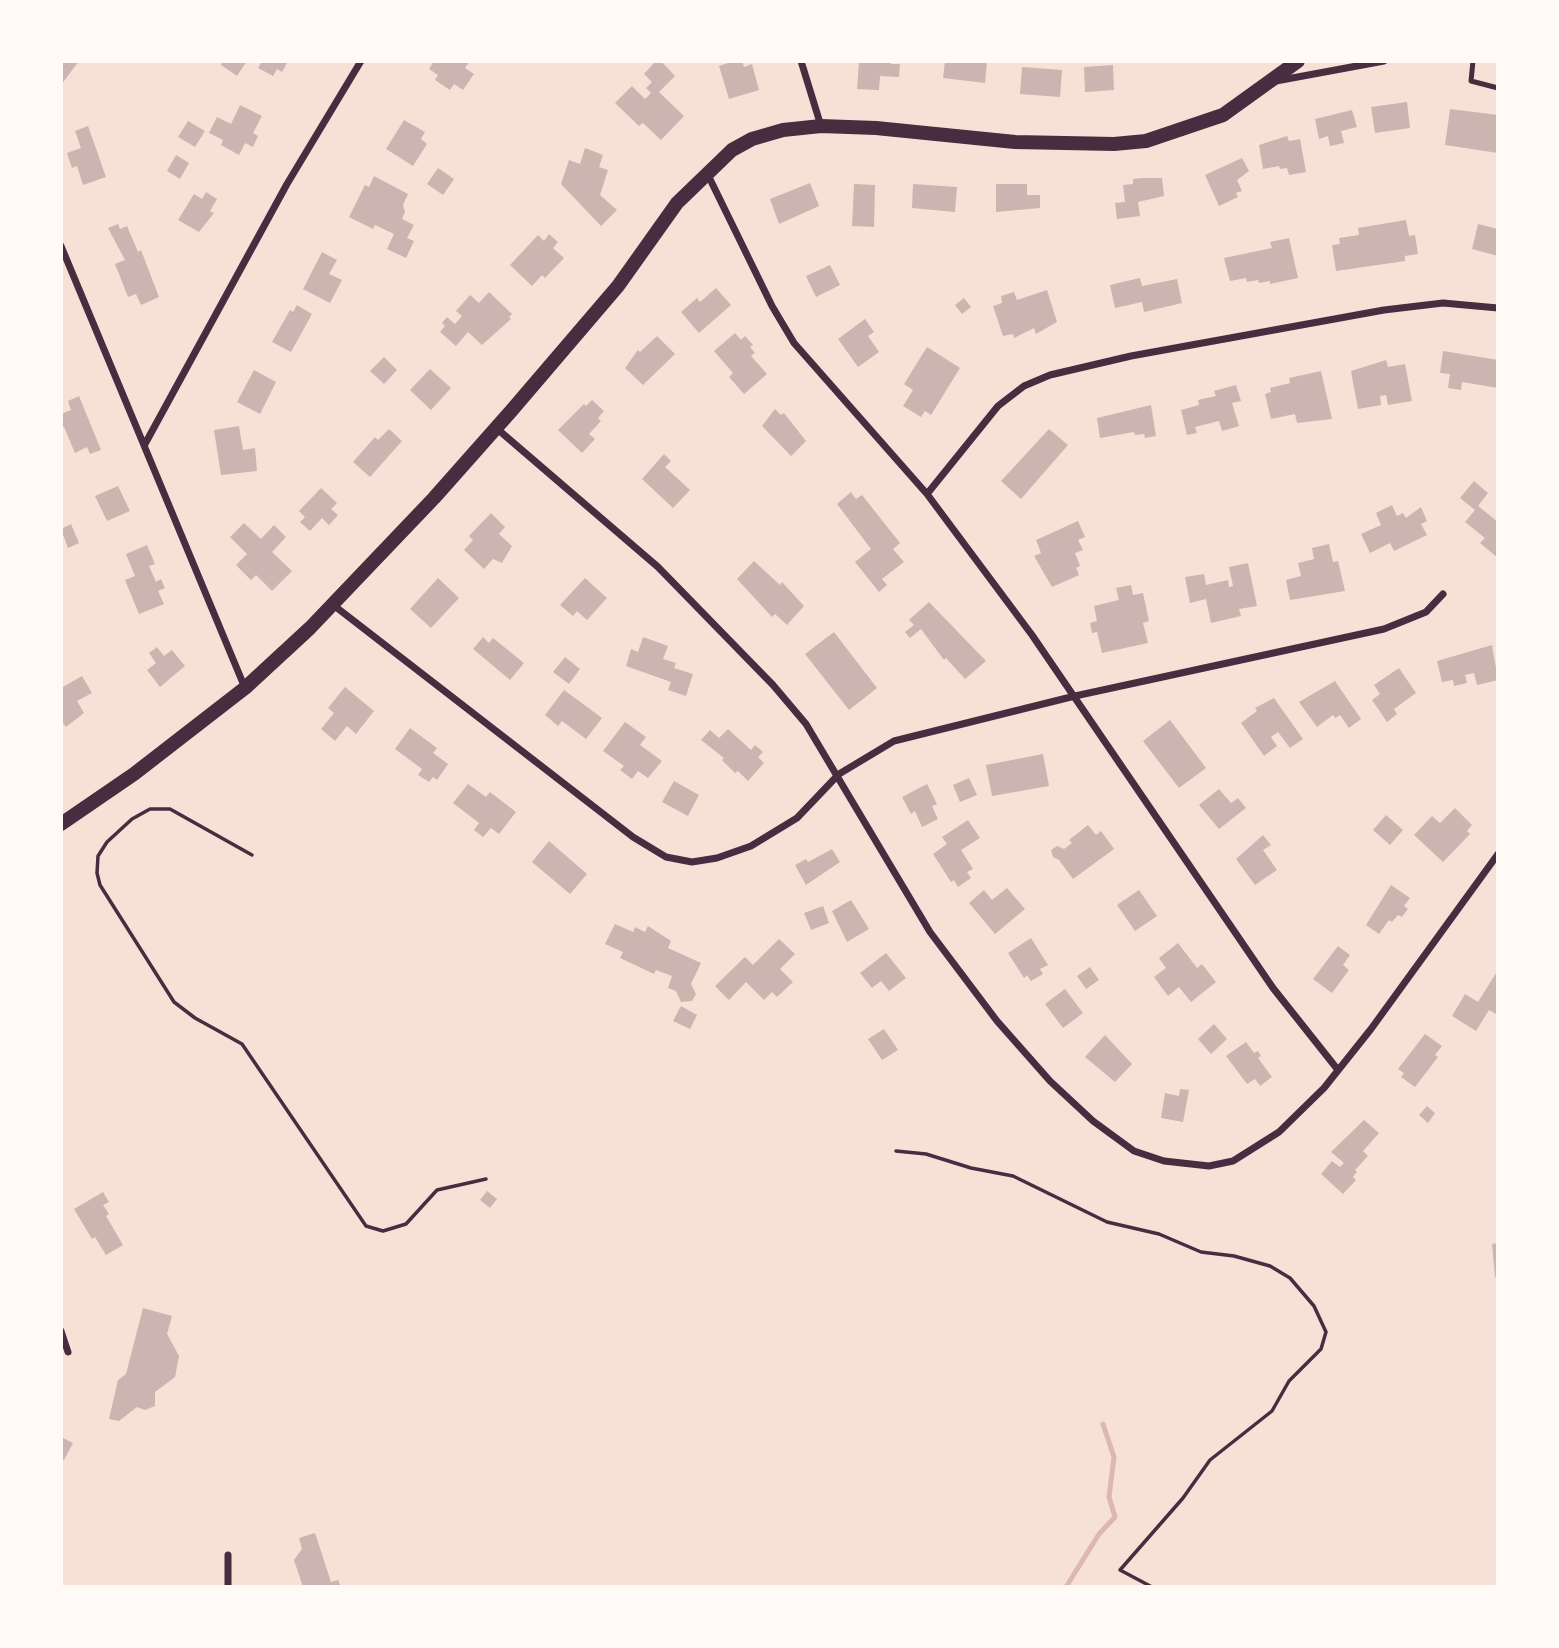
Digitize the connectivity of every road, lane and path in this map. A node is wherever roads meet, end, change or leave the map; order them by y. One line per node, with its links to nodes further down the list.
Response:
1 (361, 61): 13 (street)
2 (800, 61): 8 (street)
3 (1298, 61): 6 (main road)
4 (1384, 61): 6 (street)
5 (1473, 61): 7 (lane)
6 (1272, 82): 8 (main road)
7 (1498, 88)
8 (821, 127): 9 (main road)
9 (707, 172): 12 (main road); 14 (street)
10 (61, 246): 13 (street)
11 (1498, 308): 14 (street)
12 (495, 427): 16 (main road); 19 (street)
13 (145, 444): 17 (street)
14 (927, 494): 18 (street)
15 (1443, 594): 18 (street)
16 (332, 604): 17 (main road); 19 (street)
17 (246, 688): 20 (main road)
18 (1075, 696): 19 (street); 23 (street)
19 (839, 774): 23 (street)
20 (61, 824)
21 (1498, 854): 23 (street)
22 (252, 855): 25 (path)
23 (1338, 1070)
24 (896, 1151): 30 (path)
25 (486, 1179)
26 (61, 1331): 27 (street)
27 (68, 1352)
28 (228, 1555): 29 (street)
29 (228, 1587)
30 (1152, 1587)

